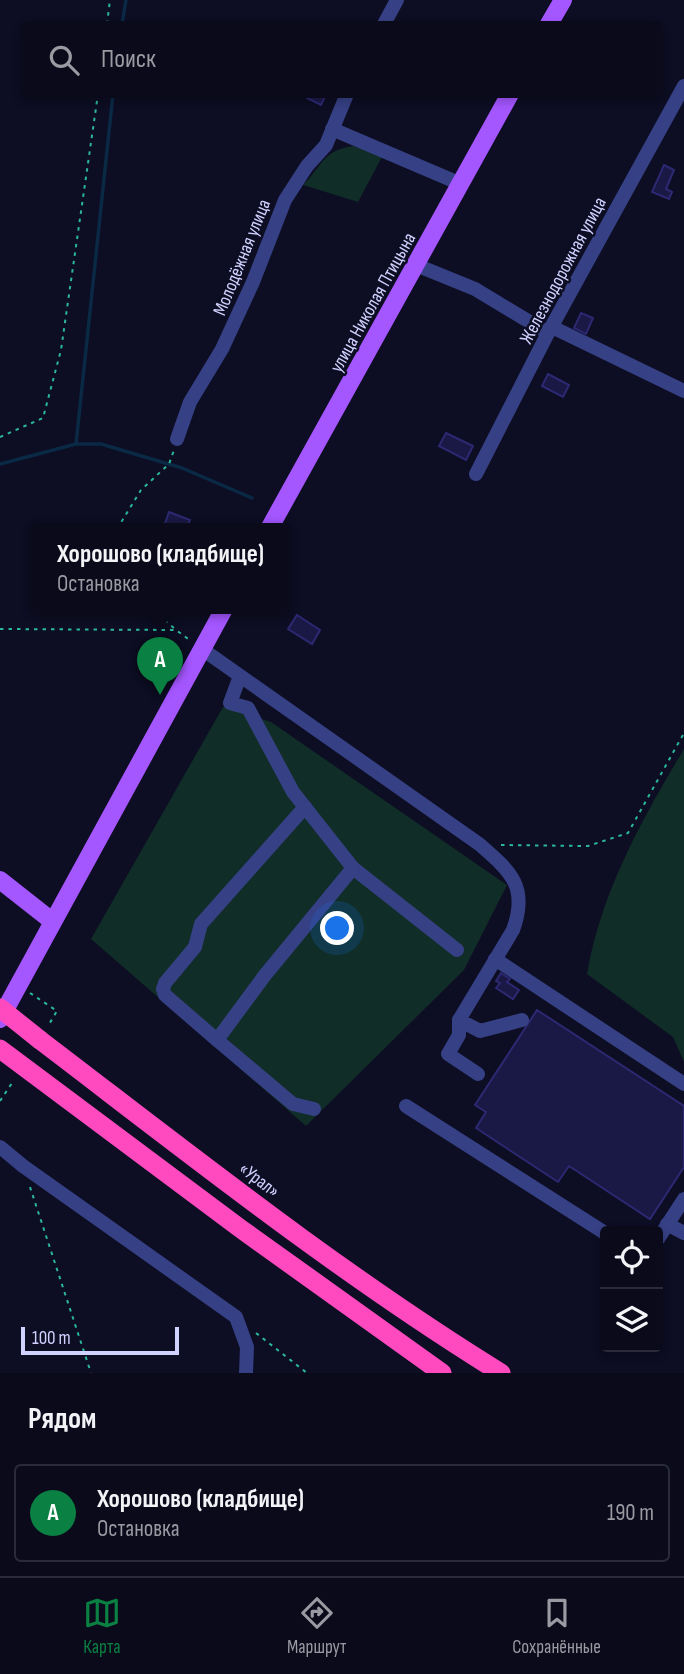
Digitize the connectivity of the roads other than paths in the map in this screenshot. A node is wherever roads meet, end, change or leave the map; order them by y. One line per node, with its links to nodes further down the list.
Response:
1 (397, 0): 3 (street)
2 (563, 0): 4 (main road)
3 (386, 21)
4 (551, 21)
5 (684, 86): 11 (street, Железнодорожная улица)
6 (345, 98): 8 (street, Молодёжная улица)
7 (508, 98): 9 (main road, улица Николая Птицына)
8 (332, 129): 9 (street); 13 (street, Молодёжная улица)
9 (461, 184): 10 (main road, улица Николая Птицына)
10 (416, 265): 11 (street); 15 (main road, улица Николая Птицына)
11 (550, 330): 12 (street); 14 (street, Железнодорожная улица)
12 (684, 391)
13 (177, 439)
14 (477, 474)
15 (272, 523)
16 (221, 614): 17 (main road)
17 (202, 649): 18 (street); 22 (main road)
18 (240, 676): 19 (street); 24 (street)
19 (305, 807): 20 (street); 29 (street)
20 (354, 868): 23 (street); 29 (street)
21 (0, 880): 22 (main road)
22 (52, 920): 26 (main road)
23 (457, 950)
24 (498, 953): 27 (street); 32 (street)
25 (0, 1008): 43 (highway, «Урал», bridge)
26 (0, 1019)
27 (459, 1020): 28 (street); 31 (street)
28 (522, 1020)
29 (217, 1040): 34 (street)
30 (0, 1049): 42 (highway)
31 (478, 1074)
32 (684, 1084)
33 (406, 1106): 38 (street)
34 (314, 1109)
35 (0, 1147): 41 (street)
36 (684, 1199): 37 (street)
37 (667, 1224): 39 (street); 40 (street)
38 (600, 1230)
39 (663, 1231)
40 (684, 1233)
41 (246, 1373)
42 (442, 1373)
43 (501, 1373)

